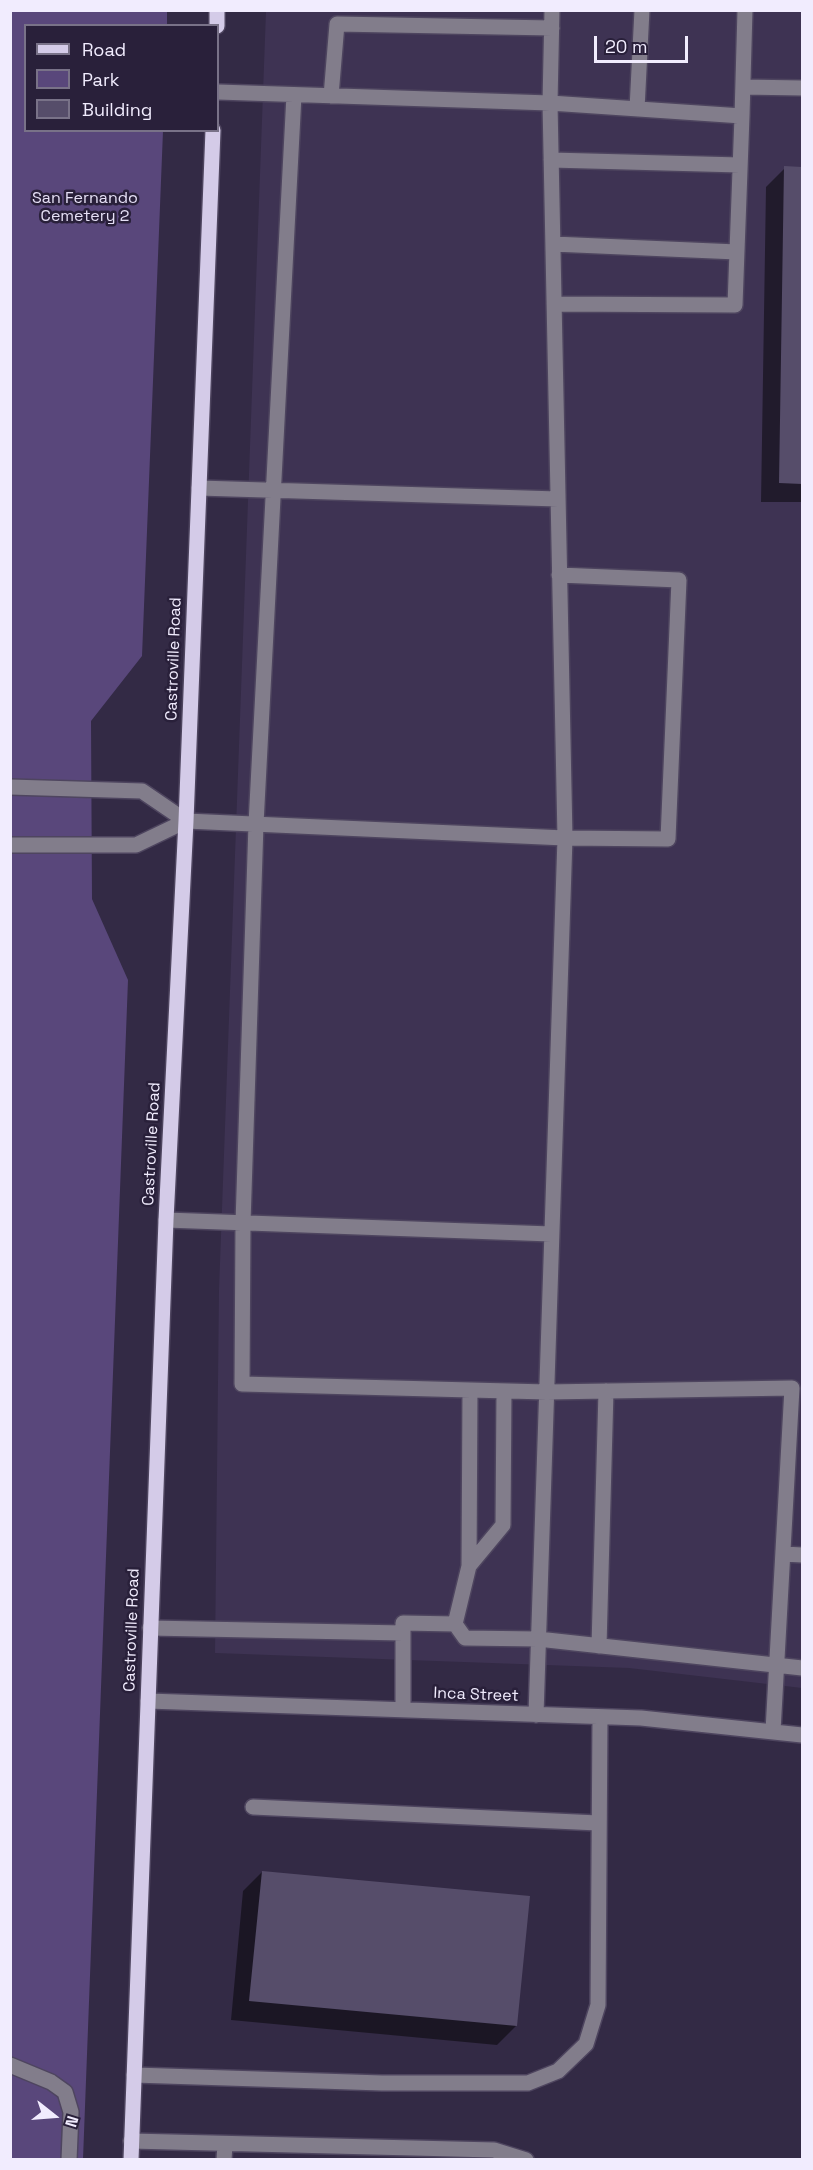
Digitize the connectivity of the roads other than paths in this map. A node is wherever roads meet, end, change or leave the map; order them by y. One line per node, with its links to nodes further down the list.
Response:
1 (552, 10): 4 (street)
2 (642, 10): 11 (street)
3 (745, 10): 5 (street)
4 (552, 28): 9 (street); 10 (street)
5 (743, 87): 6 (street); 12 (street)
6 (802, 88)
7 (219, 92): 8 (street)
8 (294, 95): 9 (street); 20 (street)
9 (331, 96): 10 (street)
10 (550, 103): 11 (street); 14 (street)
11 (637, 109): 12 (street)
12 (742, 116): 15 (street)
13 (213, 132): 19 (main road, Castroville Road)
14 (551, 160): 15 (street); 16 (street)
15 (740, 165): 17 (street)
16 (553, 244): 17 (street); 18 (street)
17 (736, 252): 18 (street)
18 (554, 304): 21 (street)
19 (199, 488): 20 (street); 24 (main road, Castroville Road)
20 (274, 492): 21 (street); 25 (street)
21 (558, 499): 22 (street)
22 (559, 576): 26 (street); 26 (street)
23 (10, 787): 24 (street)
24 (186, 821): 25 (street); 27 (street); 28 (main road, Castroville Road)
25 (256, 824): 26 (street); 29 (street)
26 (565, 838): 30 (street)
27 (10, 845)
28 (166, 1220): 29 (street); 39 (main road, Castroville Road)
29 (243, 1223): 30 (street); 31 (street)
30 (552, 1234): 34 (street)
31 (470, 1390): 32 (street); 37 (street)
32 (504, 1391): 34 (street); 37 (street)
33 (606, 1391): 34 (street); 35 (street); 42 (street)
34 (547, 1392): 41 (street)
35 (784, 1554): 36 (street); 43 (street)
36 (802, 1555)
37 (469, 1566): 38 (street)
38 (455, 1624): 40 (street); 41 (street)
39 (150, 1628): 40 (street); 45 (main road, Castroville Road)
40 (403, 1633): 46 (street)
41 (538, 1639): 42 (street); 47 (street)
42 (599, 1646): 43 (street)
43 (778, 1665): 44 (street); 49 (street)
44 (802, 1668)
45 (148, 1701): 46 (street, Inca Street); 54 (main road, Castroville Road)
46 (403, 1710): 47 (street, Inca Street)
47 (536, 1715): 48 (street, Inca Street)
48 (600, 1717): 49 (street, Inca Street); 52 (street)
49 (773, 1731): 50 (street, Inca Street)
50 (802, 1735)
51 (253, 1807): 52 (street)
52 (598, 1823): 54 (street)
53 (10, 2064): 57 (street)
54 (134, 2075): 55 (main road, Castroville Road)
55 (131, 2141): 56 (street); 58 (main road, Castroville Road)
56 (225, 2144): 59 (street); 60 (street)
57 (69, 2160)
58 (130, 2160)
59 (224, 2160)
60 (526, 2160)

